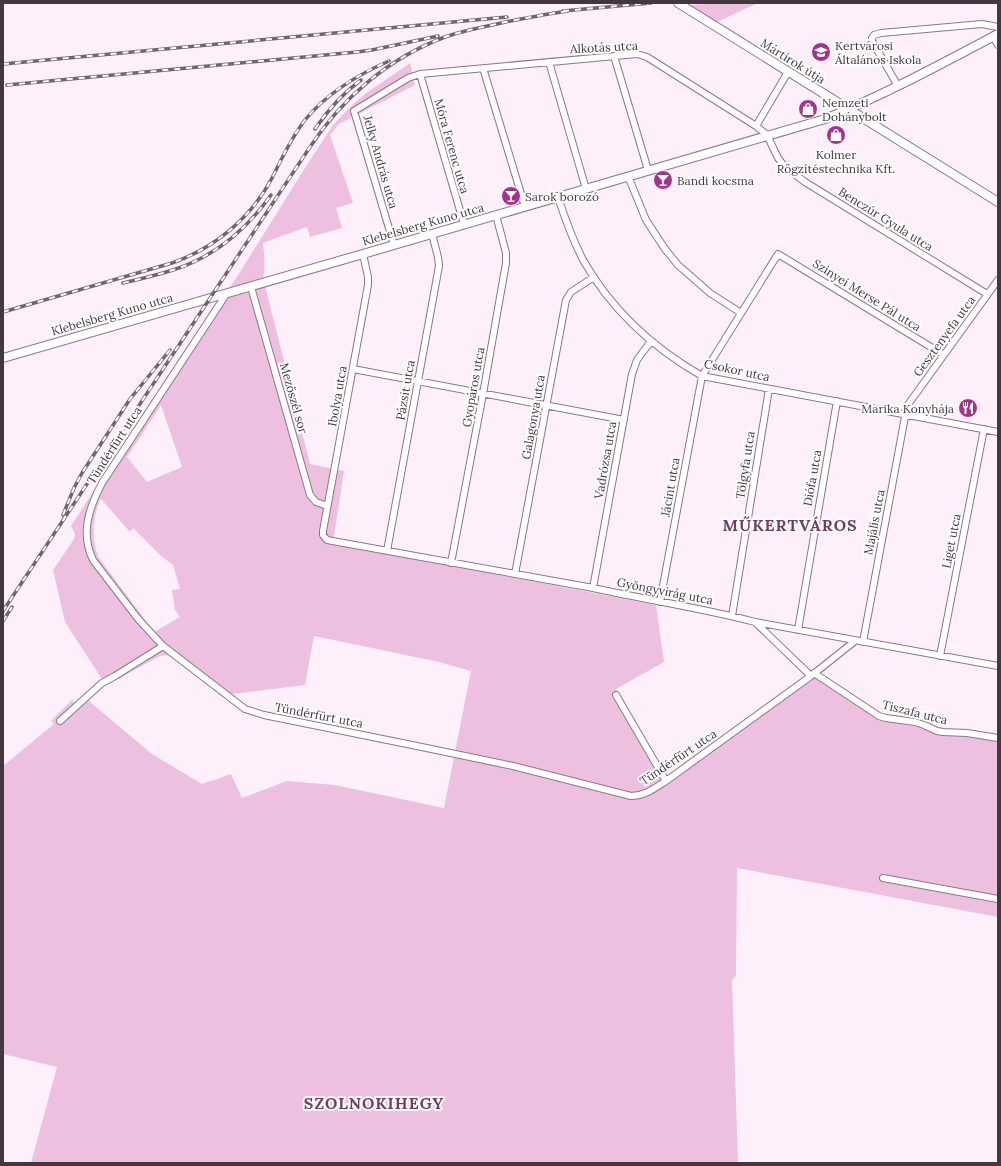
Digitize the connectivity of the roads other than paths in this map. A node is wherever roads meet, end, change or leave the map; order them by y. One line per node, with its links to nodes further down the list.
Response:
1 (678, 3): 8 (street, Mártírok útja)
2 (998, 27): 10 (street)
3 (996, 35): 4 (street); 10 (street, Klebelsberg Kuno utca)
4 (998, 46)
5 (614, 56): 6 (street, Alkotás utca); 12 (street, Alkotás utca); 14 (street)
6 (549, 62): 7 (street, Alkotás utca); 16 (street)
7 (483, 68): 9 (street, Alkotás utca); 19 (street)
8 (788, 72): 11 (street, Mártírok útja); 12 (street)
9 (420, 74): 21 (street, Móra Ferenc utca); 23 (street, Jelky András utca)
10 (898, 86): 11 (street, Klebelsberg Kuno utca)
11 (849, 109): 13 (street, Klebelsberg Kuno utca); 18 (street, Mártírok útja)
12 (756, 126): 13 (street, Alkotás utca)
13 (767, 135): 14 (street, Klebelsberg Kuno utca); 29 (street, Benczúr Gyula utca)
14 (648, 170): 15 (street, Klebelsberg Kuno utca)
15 (628, 176): 16 (street, Klebelsberg Kuno utca); 30 (street)
16 (586, 189): 17 (street, Klebelsberg Kuno utca)
17 (558, 197): 19 (street, Klebelsberg Kuno utca); 25 (street, Csokor utca)
18 (998, 202)
19 (525, 207): 20 (street, Klebelsberg Kuno utca)
20 (496, 215): 21 (street, Klebelsberg Kuno utca); 38 (street, Gyopáros utca)
21 (464, 224): 22 (street, Klebelsberg Kuno utca)
22 (432, 234): 23 (street, Klebelsberg Kuno utca); 36 (street, Pázsit utca)
23 (394, 245): 24 (street, Klebelsberg Kuno utca)
24 (363, 254): 27 (street, Klebelsberg Kuno utca); 34 (street, Ibolya utca)
25 (594, 277): 31 (street, Csokor utca); 40 (street, Galagonya utca)
26 (998, 280): 29 (street, Gesztenyefa utca)
27 (251, 287): 28 (street, Klebelsberg Kuno utca); 46 (street, Mezőszél sor)
28 (227, 293): 33 (street, Klebelsberg Kuno utca); 58 (street, Tündérfürt utca)
29 (988, 294): 32 (street, Gesztenyefa utca)
30 (741, 313): 32 (street, Szinyei Merse Pál utca); 35 (street)
31 (651, 341): 35 (street, Csokor utca); 43 (street, Vadrózsa utca)
32 (944, 355): 41 (street, Gesztenyefa utca)
33 (3, 358)
34 (353, 369): 36 (street); 46 (street, Ibolya utca)
35 (702, 376): 37 (street, Csokor utca); 52 (street, Jácint utca)
36 (418, 381): 38 (street); 48 (street, Pázsit utca)
37 (769, 389): 39 (street, Csokor utca); 53 (street, Tölgyfa utca)
38 (483, 394): 40 (street); 49 (street, Gyopáros utca)
39 (837, 401): 42 (street, Csokor utca); 55 (street, Diófa utca)
40 (546, 405): 43 (street); 50 (street, Galagonya utca)
41 (907, 406): 42 (street, Majális utca)
42 (906, 414): 44 (street, Csokor utca); 57 (street, Majális utca)
43 (624, 420): 51 (street, Vadrózsa utca)
44 (984, 429): 45 (street, Csokor utca); 59 (street, Liget utca)
45 (998, 432)
46 (328, 506): 47 (street, Ibolya utca)
47 (327, 540): 48 (street, Gyöngyvirág utca)
48 (387, 551): 49 (street, Gyöngyvirág utca)
49 (451, 563): 50 (street, Gyöngyvirág utca)
50 (515, 574): 51 (street, Gyöngyvirág utca)
51 (593, 588): 52 (street, Gyöngyvirág utca)
52 (660, 602): 53 (street, Gyöngyvirág utca)
53 (732, 616): 54 (street, Gyöngyvirág utca)
54 (755, 622): 55 (street, Gyöngyvirág utca); 61 (street, Tiszafa utca)
55 (798, 630): 56 (street, Gyöngyvirág utca)
56 (855, 641): 57 (street, Gyöngyvirág utca); 61 (street, Tündérfürt utca)
57 (863, 642): 59 (street, Gyöngyvirág utca)
58 (163, 646): 63 (street); 65 (street, Tündérfürt utca)
59 (940, 656): 60 (street, Gyöngyvirág utca)
60 (998, 666)
61 (812, 675): 64 (street, Tiszafa utca); 65 (street, Tündérfürt utca)
62 (616, 695): 65 (street)
63 (60, 721)
64 (998, 738)
65 (666, 781)
66 (883, 878): 67 (street)
67 (998, 899)

